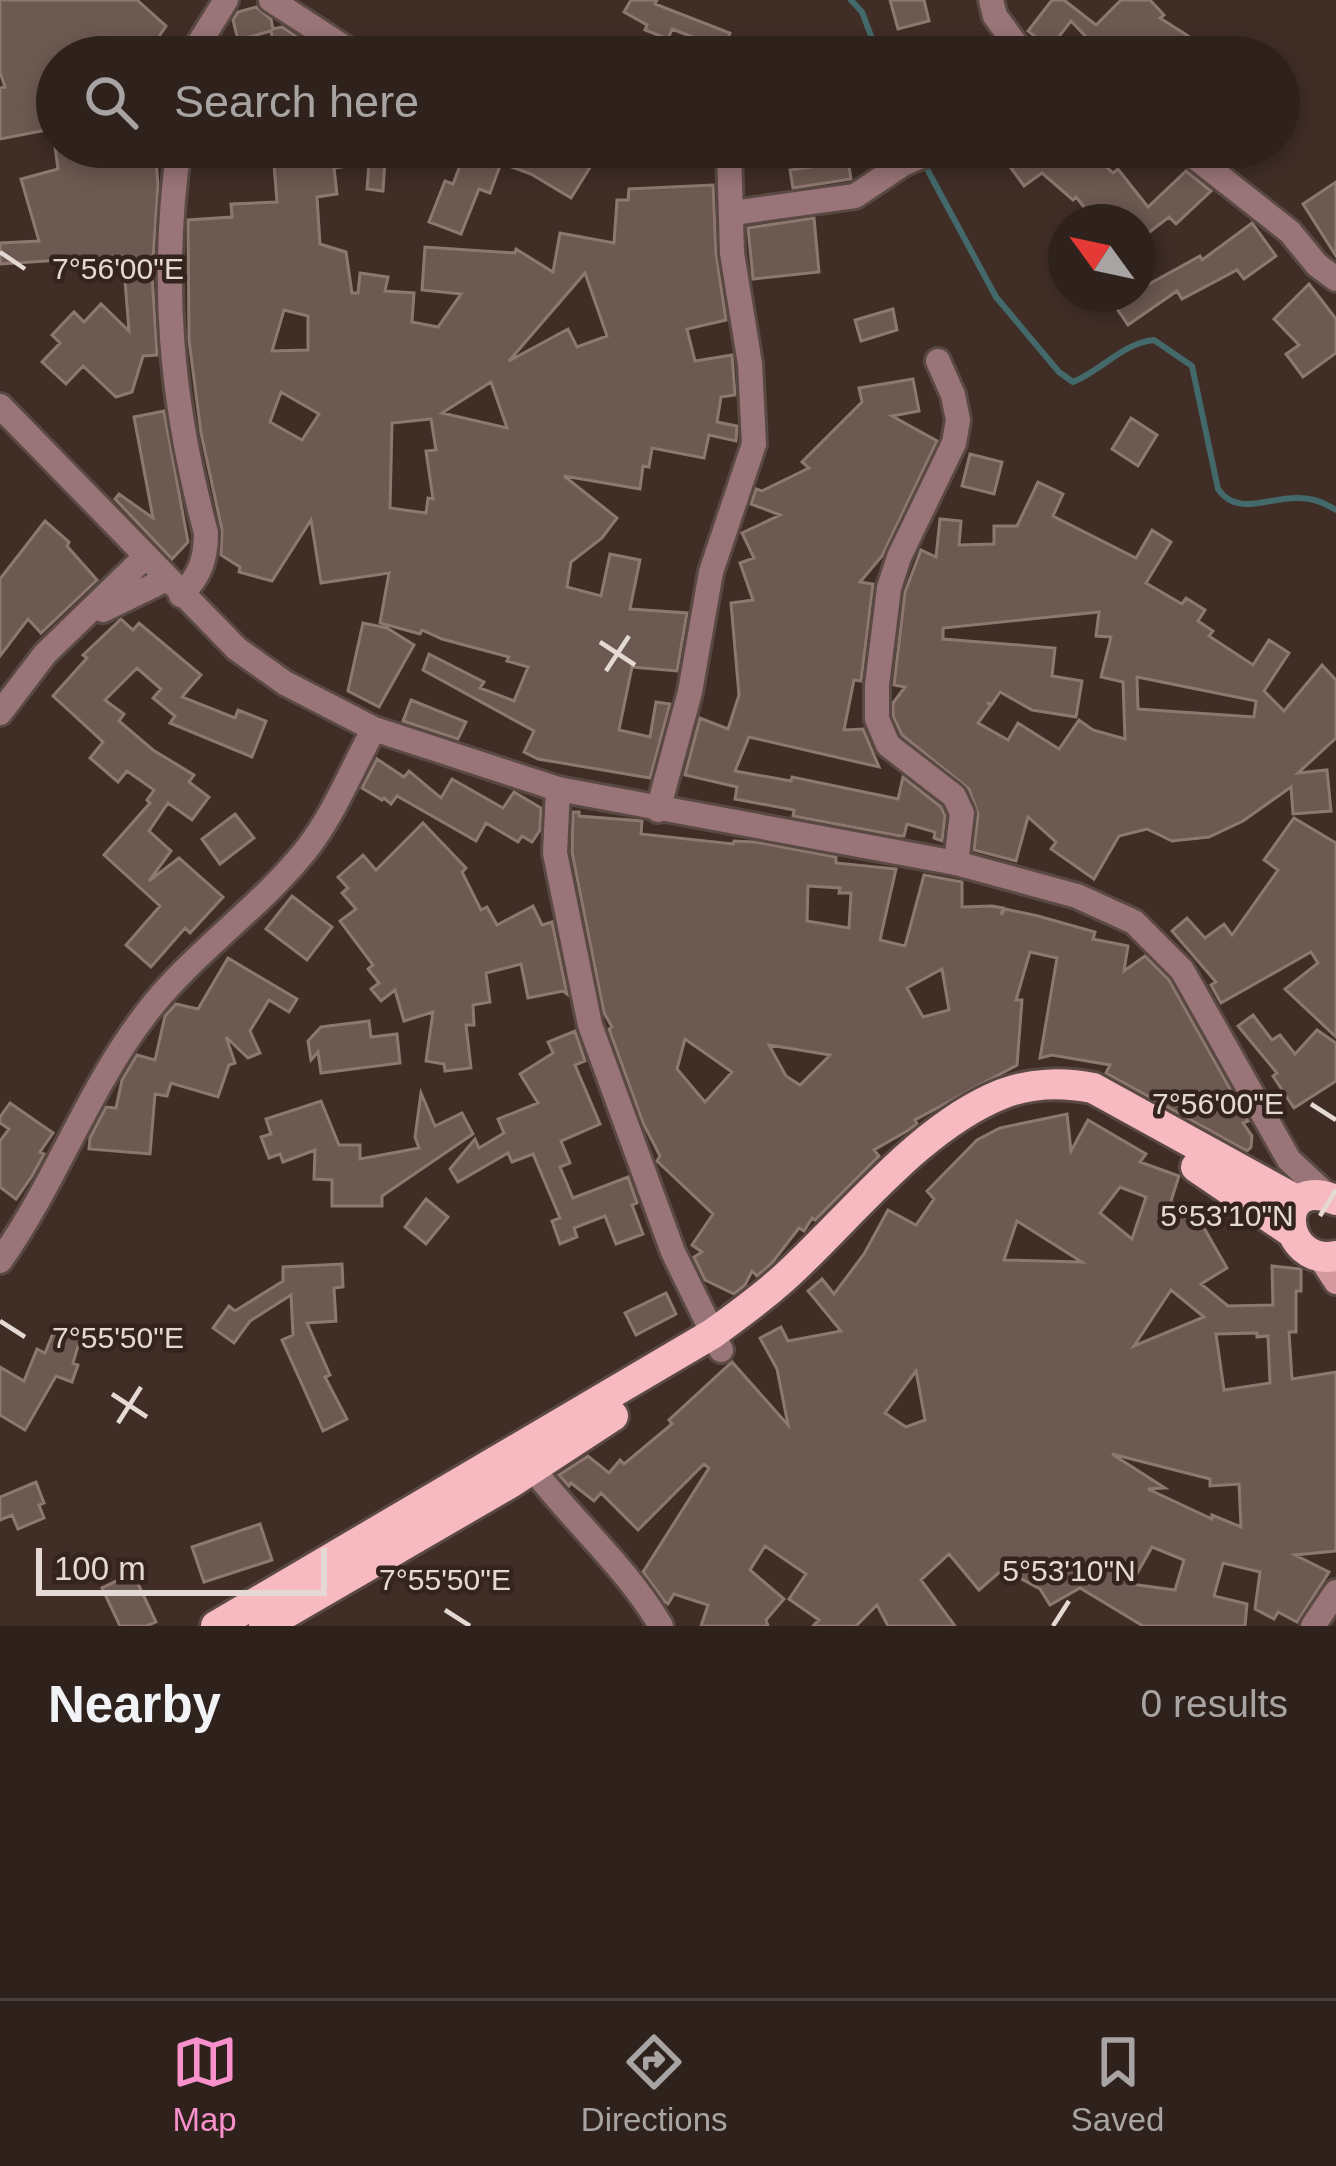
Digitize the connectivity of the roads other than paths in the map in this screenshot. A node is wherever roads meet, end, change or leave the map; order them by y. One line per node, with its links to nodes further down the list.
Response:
1 (226, 0): 4 (street)
2 (272, 0): 5 (street)
3 (991, 0): 6 (street)
4 (206, 36)
5 (327, 36)
6 (1010, 36)
7 (177, 168): 16 (street)
8 (730, 168): 11 (street)
9 (897, 168): 11 (street)
10 (1209, 168): 12 (street)
11 (733, 213): 21 (street)
12 (1336, 279)
13 (938, 361): 22 (street)
14 (1, 410): 15 (street)
15 (144, 558): 16 (street); 17 (street)
16 (174, 587): 17 (street); 19 (street)
17 (85, 619): 18 (street)
18 (0, 713)
19 (374, 729): 20 (street); 28 (street)
20 (558, 789): 21 (street); 30 (street)
21 (658, 810): 22 (street)
22 (956, 863): 23 (street)
23 (1269, 1128): 24 (street); 25 (street)
24 (1289, 1160): 26 (street); 27 (street)
25 (1248, 1175): 27 (main road); 30 (main road)
26 (1333, 1199): 27 (main road)
27 (1294, 1216): 29 (main road); 30 (main road)
28 (0, 1261)
29 (1330, 1265)
30 (717, 1342): 31 (main road); 33 (main road)
31 (532, 1468): 34 (main road); 35 (street)
32 (1336, 1592): 36 (street)
33 (216, 1626)
34 (263, 1626)
35 (661, 1626)
36 (1313, 1626)

